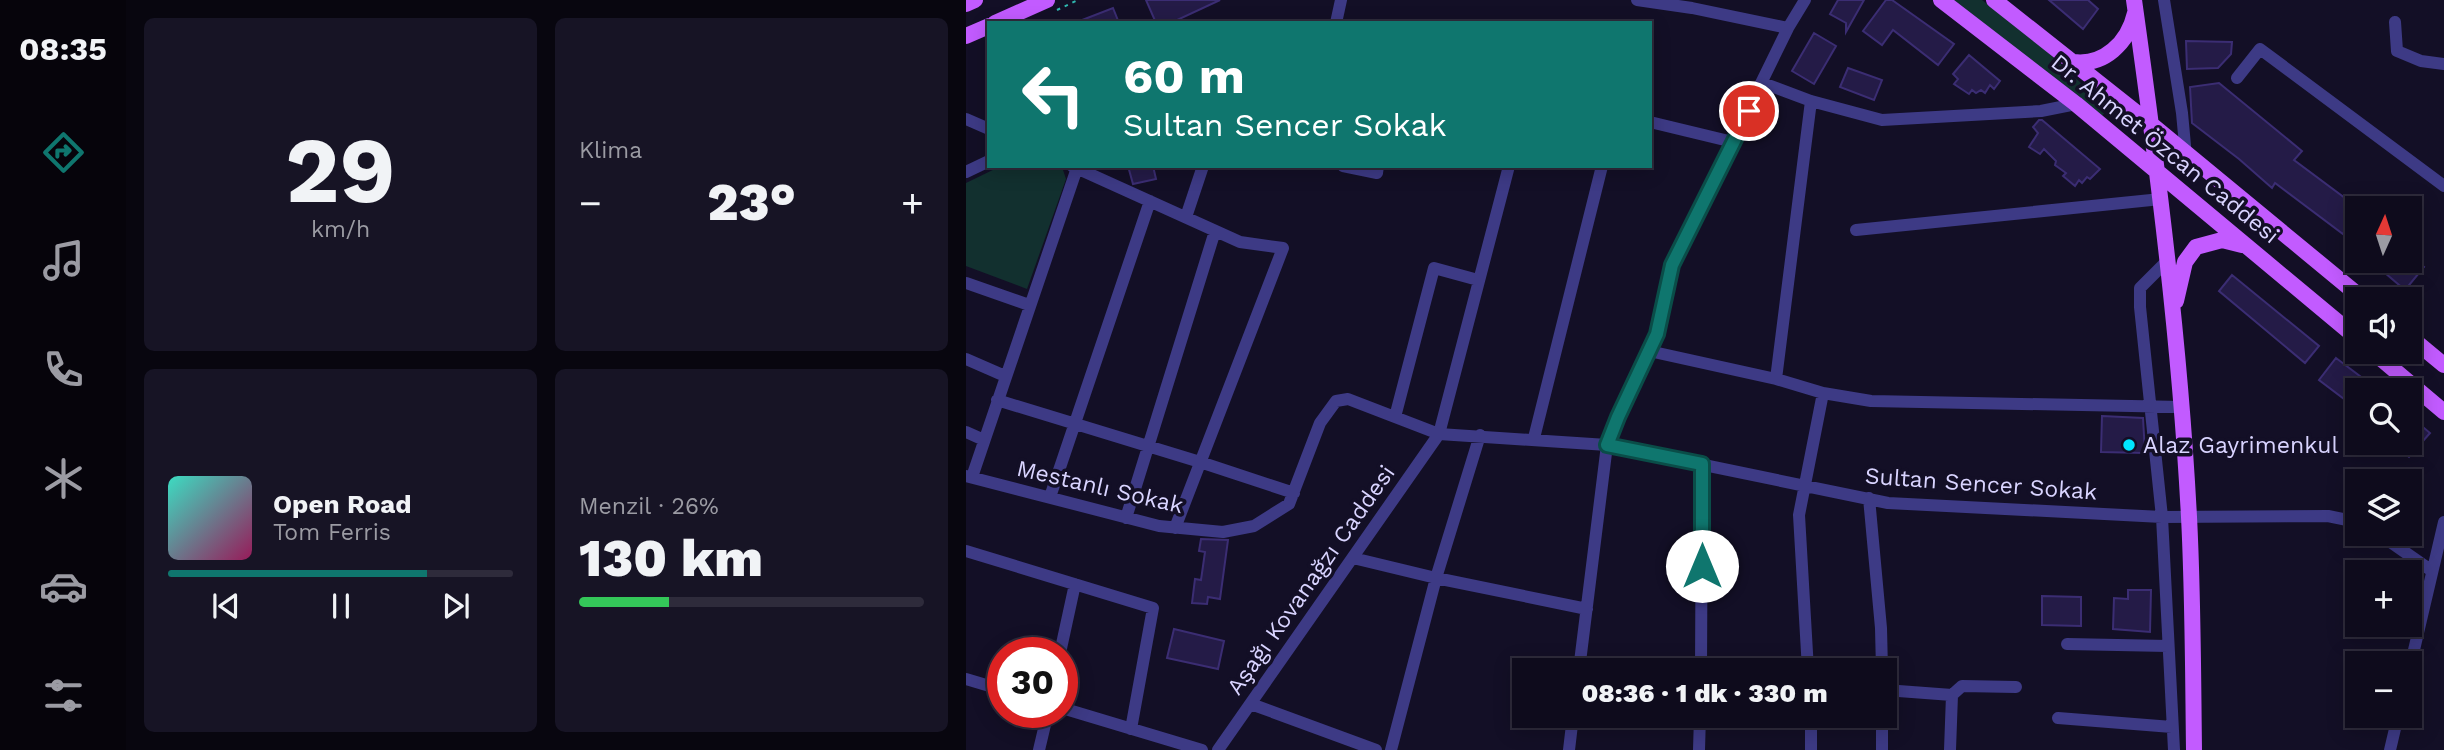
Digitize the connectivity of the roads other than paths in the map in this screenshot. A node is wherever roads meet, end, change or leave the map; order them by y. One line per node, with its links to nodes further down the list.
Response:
1 (975, 0): 9 (main road)
2 (1047, 0): 11 (main road)
3 (1341, 0): 12 (street)
4 (1636, 0): 15 (street)
5 (1805, 0): 15 (street)
6 (1941, 0): 22 (main road, Dr. Ahmet Özcan Caddesi)
7 (1994, 0): 17 (main road, Dr. Ahmet Özcan Caddesi)
8 (2164, 0): 28 (street)
9 (966, 4)
10 (2135, 5): 17 (main road); 25 (main road)
11 (1000, 21)
12 (1336, 21)
13 (2395, 22): 18 (street)
14 (987, 27): 16 (main road)
15 (1788, 28): 20 (street)
16 (966, 36)
17 (2073, 62): 25 (main road, Dr. Ahmet Özcan Caddesi)
18 (2444, 64)
19 (2237, 78): 39 (street)
20 (1763, 83): 21 (street); 27 (street)
21 (1811, 101): 22 (street); 59 (street)
22 (2076, 104): 37 (main road, Dr. Ahmet Özcan Caddesi)
23 (966, 119): 26 (street)
24 (1652, 122): 27 (street)
25 (2151, 125): 28 (main road, Dr. Ahmet Özcan Caddesi); 37 (main road)
26 (987, 127)
27 (1733, 142): 54 (street)
28 (2186, 156): 49 (main road, Dr. Ahmet Özcan Caddesi)
29 (987, 162): 38 (street)
30 (1075, 168): 50 (street)
31 (1077, 168): 41 (street)
32 (1202, 168): 42 (street)
33 (1353, 168): 34 (street)
34 (1378, 168)
35 (1508, 168): 47 (street)
36 (1602, 168): 70 (street)
37 (2157, 171): 40 (main road); 45 (main road, Dr. Ahmet Özcan Caddesi)
38 (966, 172)
39 (2444, 186)
40 (2161, 199): 43 (street); 46 (main road)
41 (1150, 201): 42 (street); 66 (street)
42 (1186, 217): 44 (street)
43 (1856, 230)
44 (1215, 231): 73 (street); 74 (street)
45 (2249, 247): 51 (main road); 52 (main road, Dr. Ahmet Özcan Caddesi)
46 (2168, 260): 51 (main road); 63 (street)
47 (1478, 280): 65 (street); 68 (street)
48 (966, 283): 50 (street)
49 (2348, 287)
50 (1029, 305): 58 (street)
51 (2172, 314): 62 (main road)
52 (2345, 328)
53 (2422, 347): 57 (main road)
54 (1649, 351): 59 (street); 72 (street)
55 (966, 359): 58 (street)
56 (2387, 364): 64 (main road)
57 (2444, 365)
58 (1005, 376): 61 (street)
59 (1776, 379): 60 (street)
60 (1823, 393): 63 (street); 77 (street)
61 (997, 400): 66 (street); 71 (street)
62 (2181, 407): 63 (street); 82 (main road)
63 (2152, 408): 81 (street)
64 (2444, 412)
65 (1395, 417): 68 (street, Mestanlı Sokak); 78 (street, Mestanlı Sokak)
66 (1074, 424): 73 (street); 79 (street)
67 (966, 432): 71 (street)
68 (1439, 434): 69 (street, Sultan Sencer Sokak); 89 (street, Aşağı Kovanağzı Caddesi)
69 (1480, 435): 70 (street, Sultan Sencer Sokak); 91 (street)
70 (1534, 438): 72 (street, Sultan Sencer Sokak)
71 (984, 440): 76 (street)
72 (1607, 445): 75 (street, Sultan Sencer Sokak); 93 (street)
73 (1148, 447): 74 (street); 83 (street)
74 (1200, 462): 78 (street); 86 (street)
75 (1702, 464): 77 (street, Sultan Sencer Sokak); 99 (street)
76 (969, 476): 79 (street, Mestanlı Sokak)
77 (1806, 485): 80 (street, Sultan Sencer Sokak); 100 (street)
78 (1294, 493): 86 (street, Mestanlı Sokak)
79 (1051, 497): 83 (street, Mestanlı Sokak)
80 (1869, 498): 81 (street, Sultan Sencer Sokak); 101 (street)
81 (2162, 517): 82 (street, Sultan Sencer Sokak); 96 (street)
82 (2189, 517): 84 (street, Sultan Sencer Sokak); 129 (main road)
83 (1126, 518): 86 (street, Mestanlı Sokak)
84 (2345, 520)
85 (2444, 522): 90 (street)
86 (1175, 528)
87 (2396, 546): 90 (street)
88 (966, 551): 92 (street)
89 (1353, 558): 91 (street); 107 (street, Aşağı Kovanağzı Caddesi)
90 (2432, 571): 97 (street)
91 (1436, 578): 93 (street); 122 (street)
92 (1075, 584): 94 (street); 117 (street)
93 (1587, 609): 98 (street)
94 (1063, 637)
95 (2067, 644): 96 (street)
96 (2168, 646): 110 (street)
97 (2414, 651)
98 (1581, 658)
99 (1702, 658)
100 (1807, 658)
101 (1882, 658)
102 (966, 679): 103 (street)
103 (987, 685)
104 (2017, 687): 106 (street)
105 (1897, 691): 106 (street)
106 (1952, 695): 127 (street)
107 (1251, 704): 120 (street, Aşağı Kovanağzı Caddesi); 121 (street)
108 (1078, 713): 117 (street)
109 (2058, 718): 110 (street)
110 (2172, 727): 128 (street)
111 (1044, 728): 118 (street)
112 (1572, 728): 123 (street)
113 (1700, 728): 124 (street)
114 (1811, 728): 125 (street)
115 (1882, 728): 126 (street)
116 (2395, 728): 130 (street)
117 (1131, 729): 119 (street)
118 (1039, 750)
119 (1202, 750)
120 (1218, 750)
121 (1376, 750)
122 (1391, 750)
123 (1569, 750)
124 (1699, 750)
125 (1811, 750)
126 (1882, 750)
127 (1950, 750)
128 (2174, 750)
129 (2194, 750)
130 (2390, 750)

